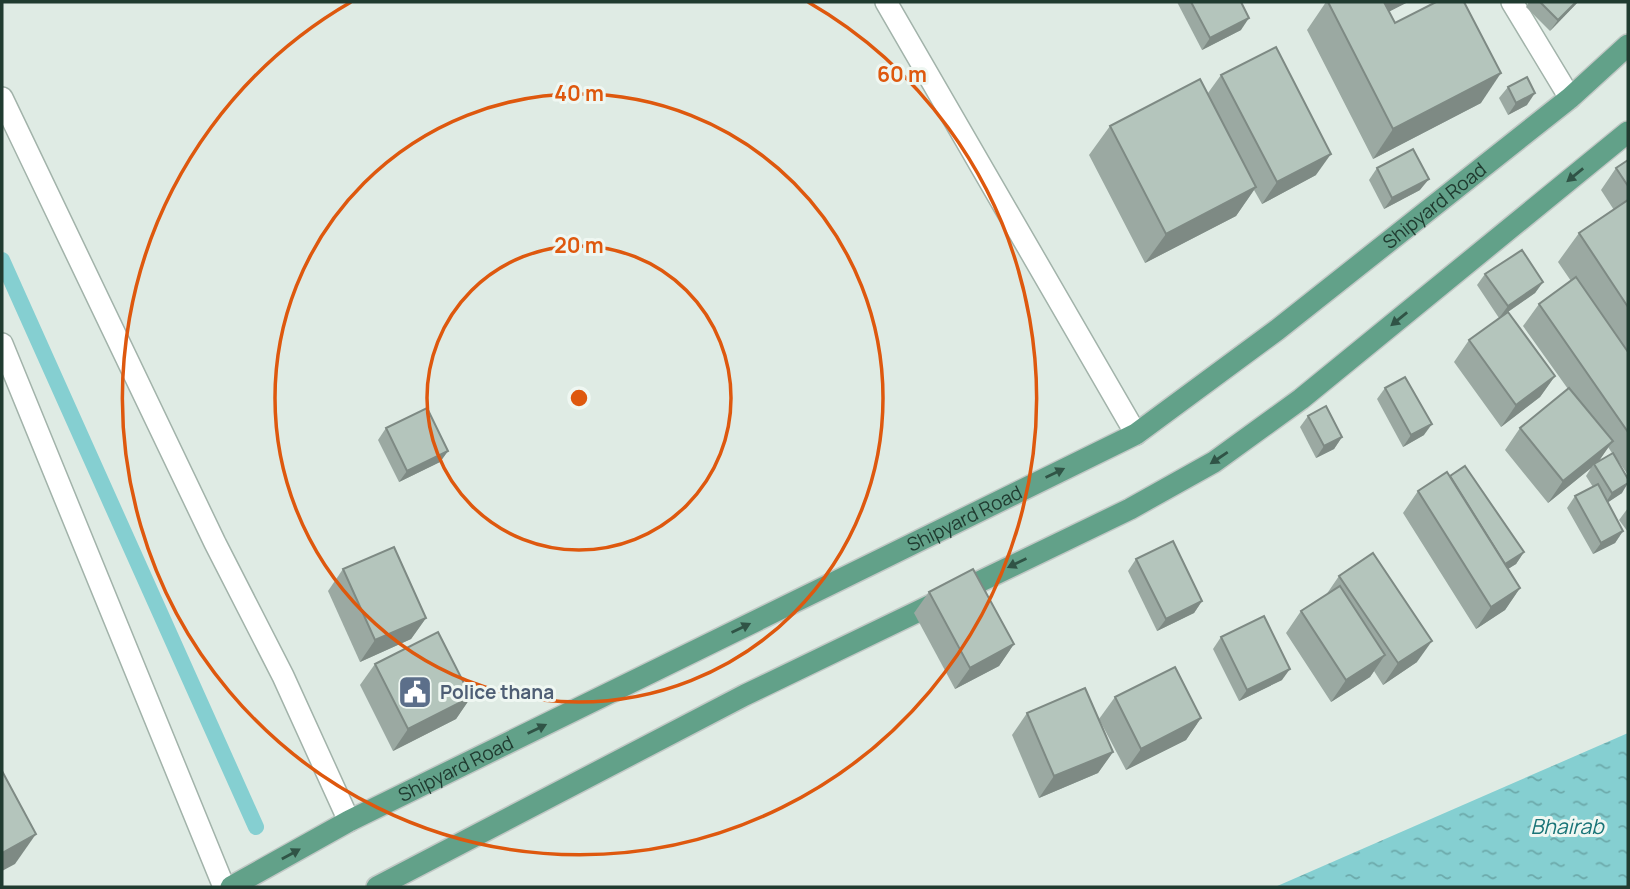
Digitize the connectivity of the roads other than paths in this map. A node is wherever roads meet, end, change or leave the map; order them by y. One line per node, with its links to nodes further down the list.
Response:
1 (886, 2): 8 (street)
2 (1512, 2): 5 (street)
3 (1628, 45): 5 (main road, Shipyard Road)
4 (2, 98): 9 (street)
5 (1570, 98): 8 (main road, Shipyard Road)
6 (1628, 132): 12 (main road, one-way to 12)
7 (2, 344): 10 (street)
8 (1136, 434): 9 (main road, Shipyard Road, one-way to 8)
9 (349, 821): 11 (main road, Shipyard Road, one-way to 9)
10 (224, 887)
11 (232, 887)
12 (377, 887)

